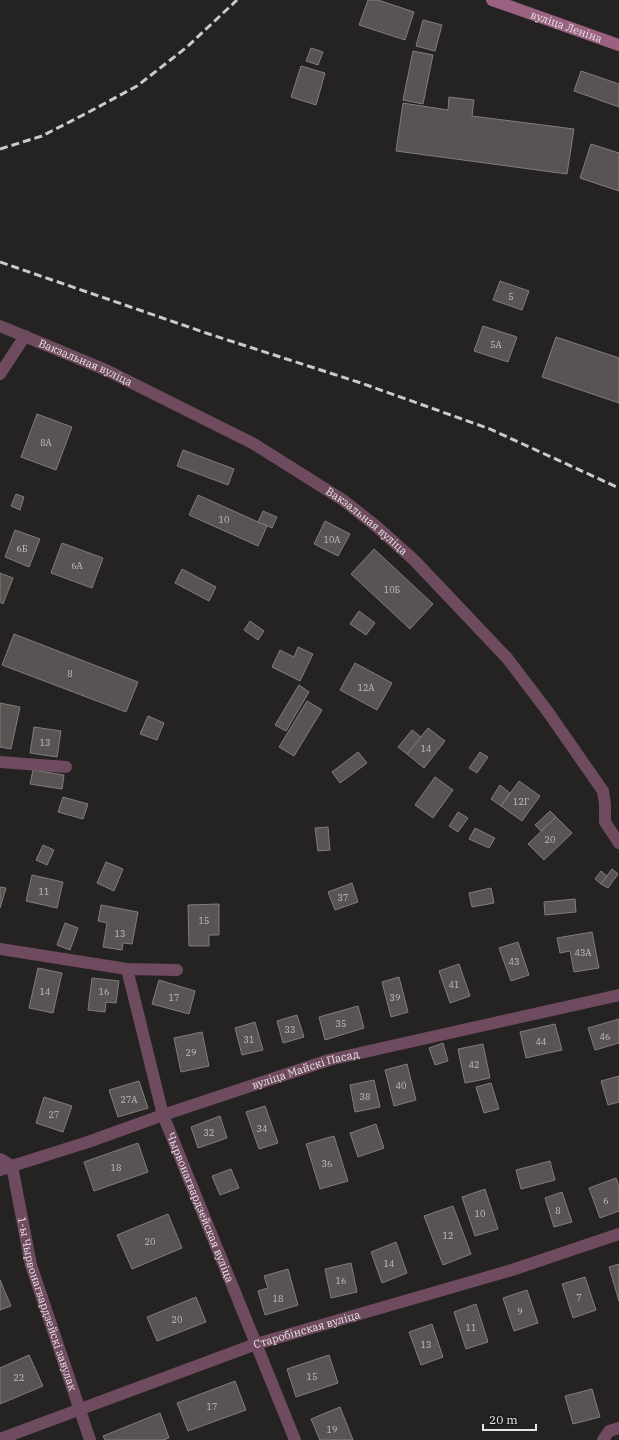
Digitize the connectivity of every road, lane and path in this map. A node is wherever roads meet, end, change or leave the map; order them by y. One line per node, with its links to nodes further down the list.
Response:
1 (492, 0): 2 (main road, вуліца Леніна)
2 (619, 45)
3 (0, 326): 4 (street, Вакзальная вуліца)
4 (25, 336): 5 (street); 8 (street, Вакзальная вуліца)
5 (0, 374)
6 (0, 762): 7 (street)
7 (66, 767)
8 (619, 843)
9 (0, 949): 10 (street)
10 (127, 969): 11 (street); 13 (street, Чырвонагвардзейская вуліца)
11 (177, 970)
12 (619, 995): 13 (street, вуліца Майскі Пасад)
13 (163, 1115): 15 (street, вуліца Майскі Пасад); 18 (street, Чырвонагвардзейская вуліца)
14 (0, 1159): 15 (street)
15 (12, 1166): 16 (street, вуліца Майскі Пасад); 19 (street, 1-ы Чырвонагвардзейскі завулак)
16 (0, 1170)
17 (619, 1234): 18 (street, Старобінская вуліца)
18 (256, 1344): 19 (street, Старобінская вуліца); 23 (street, Чырвонагвардзейская вуліца)
19 (80, 1410): 21 (street, Старобінская вуліца); 22 (street, 1-ы Чырвонагвардзейскі завулак)
20 (619, 1428): 24 (street)
21 (0, 1439)
22 (90, 1440)
23 (295, 1440)
24 (603, 1440)

